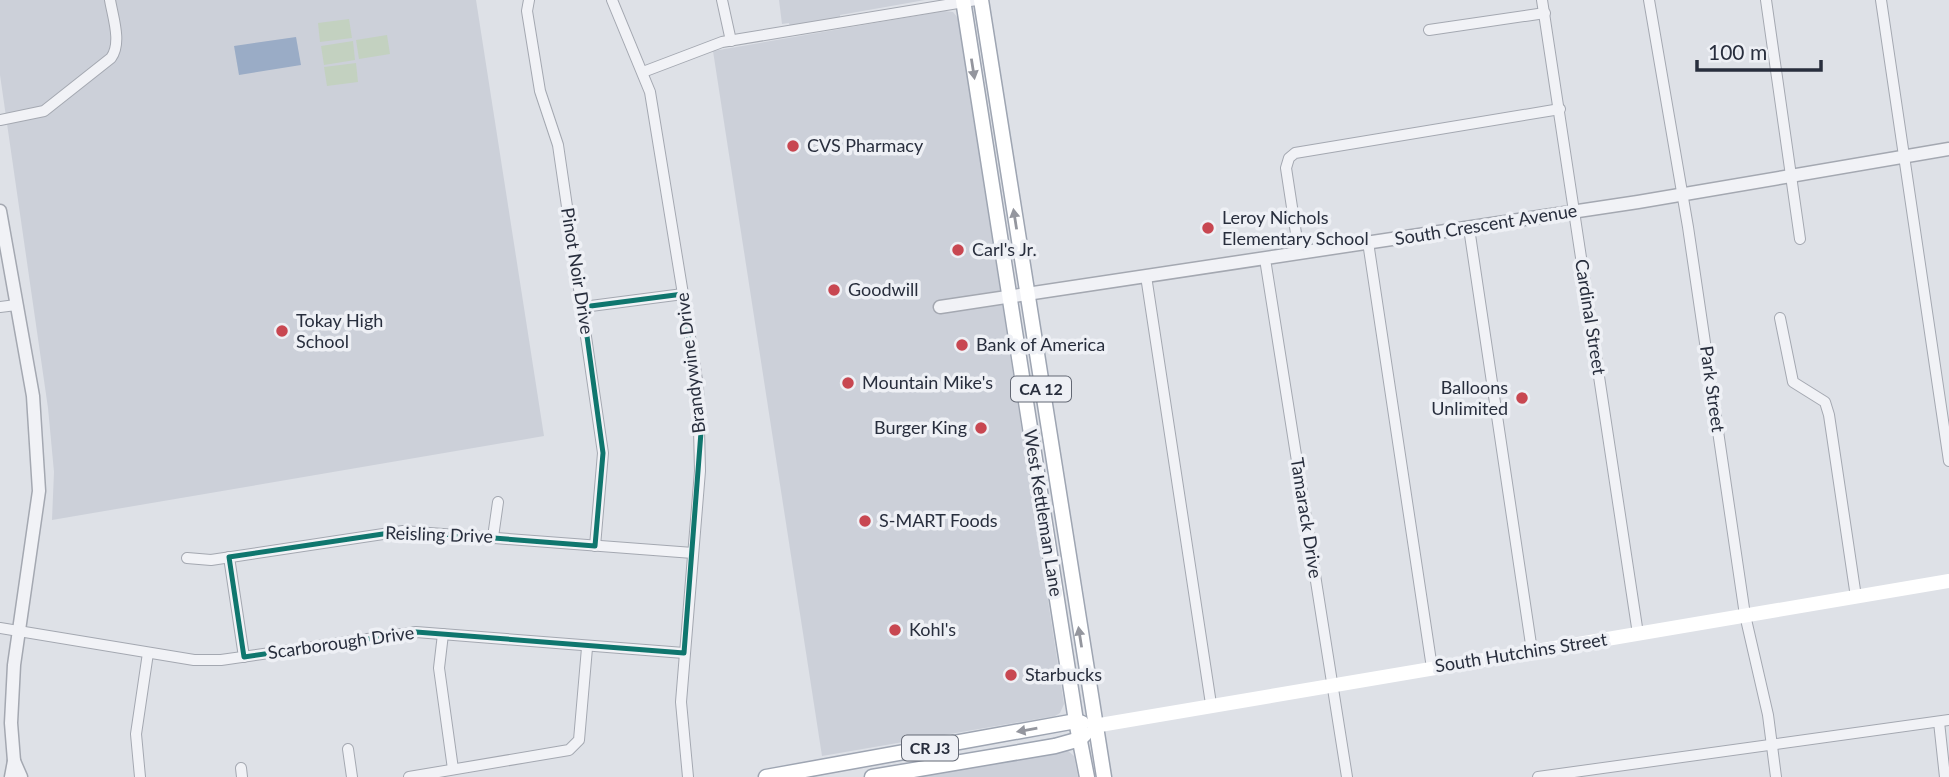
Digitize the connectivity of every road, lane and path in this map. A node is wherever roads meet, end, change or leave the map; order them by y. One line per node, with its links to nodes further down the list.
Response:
1 (110, 0): 15 (street)
2 (528, 0): 33 (street, Pinot Noir Drive)
3 (612, 0): 13 (street, Brandywine Drive)
4 (723, 0): 12 (street)
5 (971, 0): 12 (street); 29 (main road, West Kettleman Lane / CA 12, one-way to 5); 30 (main road, West Kettleman Lane / CA 12, one-way to 30)
6 (1542, 0): 10 (street, Cardinal Street)
7 (1648, 0): 19 (street, Park Street)
8 (1766, 0): 18 (street)
9 (1881, 0): 17 (street)
10 (1545, 13): 11 (street); 14 (street, Cardinal Street)
11 (1429, 30)
12 (731, 41): 13 (street)
13 (643, 72): 28 (street, Brandywine Drive)
14 (1560, 108): 20 (street, Cardinal Street); 25 (street)
15 (0, 120)
16 (1949, 149): 17 (street, South Crescent Avenue)
17 (1904, 158): 18 (street, South Crescent Avenue); 36 (street)
18 (1792, 176): 19 (street, South Crescent Avenue); 23 (street)
19 (1682, 194): 20 (street, South Crescent Avenue); 47 (street, Park Street)
20 (1574, 212): 22 (street, South Crescent Avenue); 51 (street, Cardinal Street)
21 (0, 214): 31 (street)
22 (1469, 228): 24 (street, South Crescent Avenue); 53 (street)
23 (1800, 239)
24 (1367, 242): 25 (street, South Crescent Avenue); 57 (street)
25 (1299, 253): 26 (street, South Crescent Avenue)
26 (1265, 259): 27 (street, South Crescent Avenue); 58 (street, Tamarack Drive)
27 (1146, 276): 29 (street, South Crescent Avenue); 59 (street)
28 (683, 294): 33 (street); 41 (street, Brandywine Drive)
29 (1026, 296): 30 (street, South Crescent Avenue); 44 (main road, West Kettleman Lane / CA 12)
30 (1009, 299): 34 (street, South Crescent Avenue); 38 (main road, West Kettleman Lane / CA 12)
31 (16, 305): 32 (street); 49 (street)
32 (0, 307)
33 (583, 307): 40 (street, Pinot Noir Drive)
34 (940, 307)
35 (1780, 318): 46 (street)
36 (1949, 461)
37 (498, 502): 39 (street)
38 (1045, 528): 44 (main road); 60 (main road, West Kettleman Lane / CA 12)
39 (493, 537): 40 (street, Reisling Drive); 42 (street, Reisling Drive)
40 (595, 546): 41 (street, Reisling Drive)
41 (694, 553): 55 (street, Brandywine Drive)
42 (229, 557): 43 (street, Reisling Drive); 56 (street)
43 (187, 558)
44 (1068, 558): 62 (main road, West Kettleman Lane / CA 12, one-way to 44)
45 (1949, 581): 46 (main road, South Hutchins Street)
46 (1856, 597): 47 (main road, South Hutchins Street)
47 (1745, 615): 51 (main road, South Hutchins Street); 64 (street, Park Street)
48 (0, 628): 49 (street, Scarborough Drive)
49 (18, 631): 54 (street, Scarborough Drive); 67 (street)
50 (443, 634): 52 (street, Scarborough Drive); 56 (street, Scarborough Drive); 68 (street)
51 (1638, 634): 53 (main road, South Hutchins Street)
52 (587, 648): 55 (street, Scarborough Drive); 68 (street)
53 (1532, 651): 57 (main road, South Hutchins Street)
54 (148, 653): 56 (street, Scarborough Drive); 73 (street)
55 (684, 653): 76 (street, Brandywine Drive)
56 (244, 657)
57 (1432, 668): 58 (main road, South Hutchins Street)
58 (1333, 685): 59 (main road, South Hutchins Street); 81 (street, Tamarack Drive)
59 (1211, 704): 62 (main road, South Hutchins Street)
60 (1076, 721): 62 (main road, South Hutchins Street / CR J3); 63 (main road, West Kettleman Lane / CA 12); 65 (main road, South Hutchins Street / CR J3, one-way to 65)
61 (1944, 721): 64 (street); 84 (street)
62 (1094, 726): 63 (main road); 80 (main road, West Kettleman Lane / CA 12)
63 (1080, 739): 69 (main road, CR J3); 79 (main road, West Kettleman Lane / CA 12)
64 (1773, 745): 70 (street); 83 (street, Park Street)
65 (938, 746): 69 (main road); 77 (main road, South Hutchins Street / CR J3)
66 (348, 749): 74 (street)
67 (14, 761): 71 (street); 72 (street)
68 (453, 769): 75 (street)
69 (911, 770): 78 (main road, CR J3)
70 (1604, 773): 82 (street)
71 (11, 777)
72 (20, 777)
73 (140, 777)
74 (352, 777)
75 (409, 777)
76 (688, 777)
77 (766, 777)
78 (872, 777)
79 (1087, 777)
80 (1104, 777)
81 (1348, 777)
82 (1538, 777)
83 (1776, 777)
84 (1945, 777)

